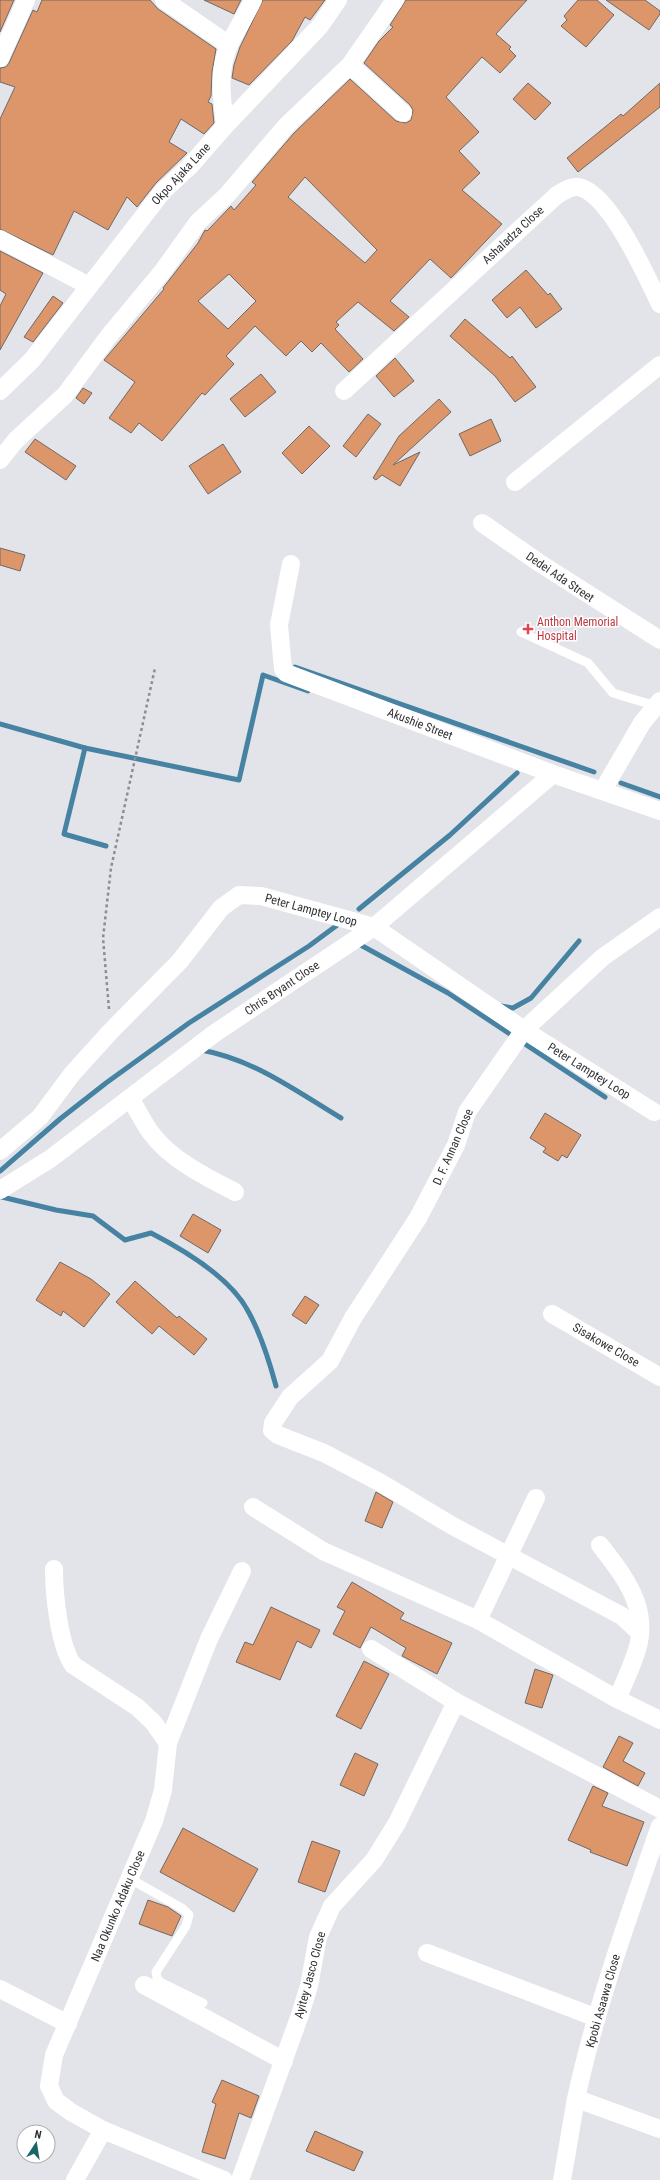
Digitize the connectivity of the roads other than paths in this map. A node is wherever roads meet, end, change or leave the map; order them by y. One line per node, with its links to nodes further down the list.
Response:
1 (26, 0): 7 (street)
2 (164, 0): 6 (street)
3 (253, 0): 6 (street)
4 (338, 0): 10 (street, Okpo Ajaka Lane)
5 (395, 0): 8 (street)
6 (229, 45): 10 (street)
7 (0, 58)
8 (350, 65): 9 (street); 17 (street)
9 (403, 113)
10 (225, 126): 12 (street, Okpo Ajaka Lane)
11 (0, 239): 12 (street)
12 (89, 286): 15 (street, Okpo Ajaka Lane)
13 (660, 304): 16 (street, Ashaladza Close)
14 (660, 365): 18 (street)
15 (0, 391)
16 (344, 391)
17 (0, 460)
18 (515, 482)
19 (482, 523): 22 (street, Dedei Ada Street)
20 (291, 564): 24 (street, Akushie Street)
21 (521, 632): 23 (lane)
22 (660, 640)
23 (658, 704): 25 (street)
24 (554, 774): 25 (street, Akushie Street); 28 (street, Chris Bryant Close)
25 (603, 790): 26 (street, Akushie Street)
26 (660, 811)
27 (660, 917): 29 (street, D. F. Annan Close)
28 (374, 927): 29 (street, Peter Lamptey Loop); 30 (street, Chris Bryant Close); 32 (street, Peter Lamptey Loop)
29 (524, 1030): 31 (street, Peter Lamptey Loop); 40 (street, D. F. Annan Close)
30 (130, 1098): 33 (street, Chris Bryant Close); 34 (street)
31 (654, 1112)
32 (0, 1151)
33 (0, 1190)
34 (235, 1192)
35 (552, 1314): 36 (street, Sisakowe Close)
36 (660, 1377)
37 (536, 1498): 40 (street)
38 (253, 1507): 43 (street)
39 (600, 1545): 44 (street)
40 (508, 1555): 43 (street); 44 (street)
41 (54, 1569): 49 (street)
42 (242, 1571): 49 (street, Naa Okunko Adaku Close)
43 (478, 1620): 46 (street)
44 (639, 1632): 46 (street)
45 (371, 1649): 47 (street)
46 (617, 1698): 48 (street)
47 (456, 1702): 50 (street); 59 (street, Ayitey Jasco Close)
48 (660, 1720)
49 (168, 1743): 52 (street, Naa Okunko Adaku Close)
50 (660, 1809)
51 (660, 1826): 57 (street, Kpobi Asaawa Close)
52 (129, 1878): 56 (lane); 58 (street, Naa Okunko Adaku Close)
53 (427, 1953): 57 (street)
54 (144, 1985): 59 (street)
55 (0, 1989): 58 (street)
56 (203, 2003)
57 (597, 2018): 60 (street, Kpobi Asaawa Close)
58 (68, 2024): 62 (street, Naa Okunko Adaku Close)
59 (284, 2061): 65 (street, Ayitey Jasco Close)
60 (576, 2099): 61 (street); 66 (street, Kpobi Asaawa Close)
61 (660, 2129)
62 (103, 2130): 63 (street); 64 (street, Naa Okunko Adaku Close)
63 (76, 2180)
64 (224, 2180)
65 (240, 2180)
66 (562, 2180)

